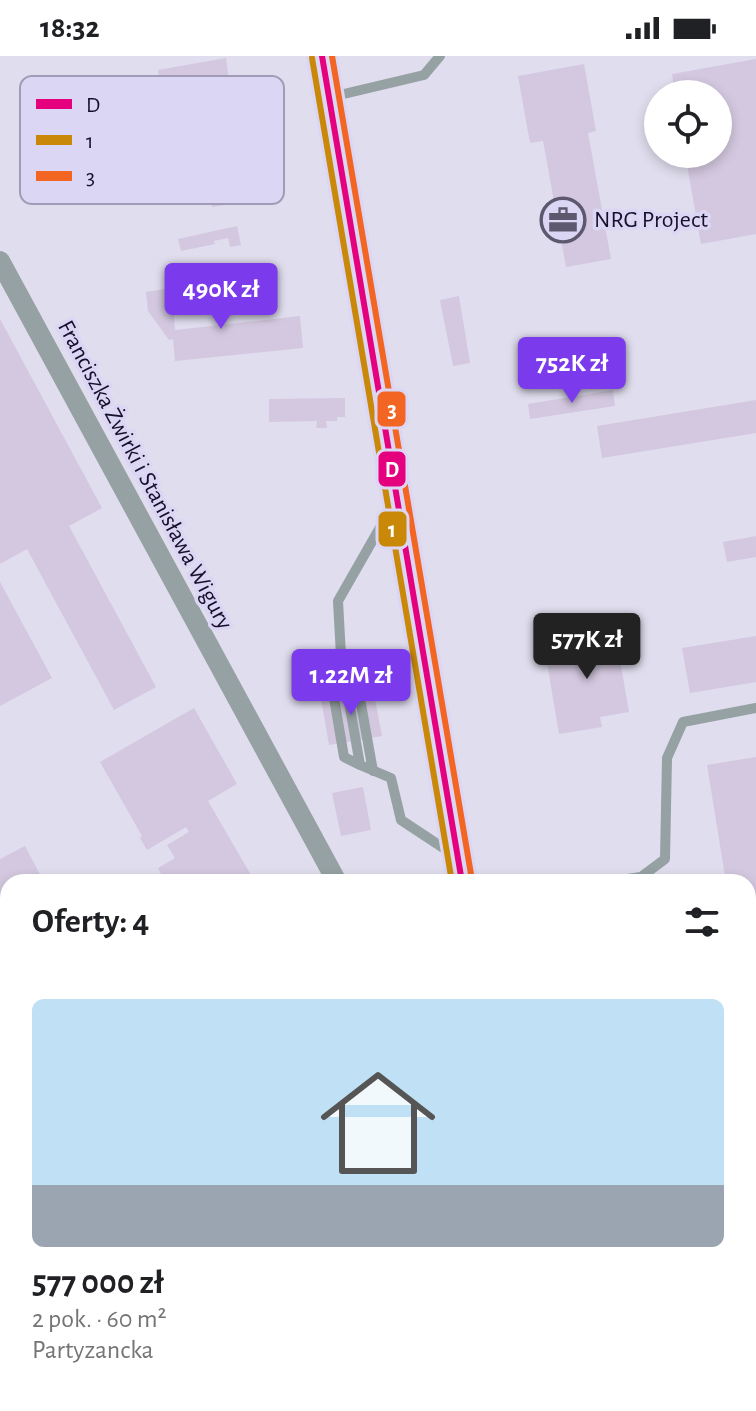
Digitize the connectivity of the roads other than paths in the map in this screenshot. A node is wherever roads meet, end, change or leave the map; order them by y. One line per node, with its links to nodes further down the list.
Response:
1 (322, 56): 3 (main road)
2 (440, 56): 3 (lane)
3 (329, 98): 5 (main road)
4 (0, 261): 10 (street, Franciszka Żwirki i Stanisława Wigury)
5 (397, 498): 6 (lane); 9 (main road)
6 (341, 656): 8 (lane); 8 (lane)
7 (756, 708): 11 (lane)
8 (373, 771): 9 (lane)
9 (460, 870)
10 (333, 874)
11 (645, 874)

